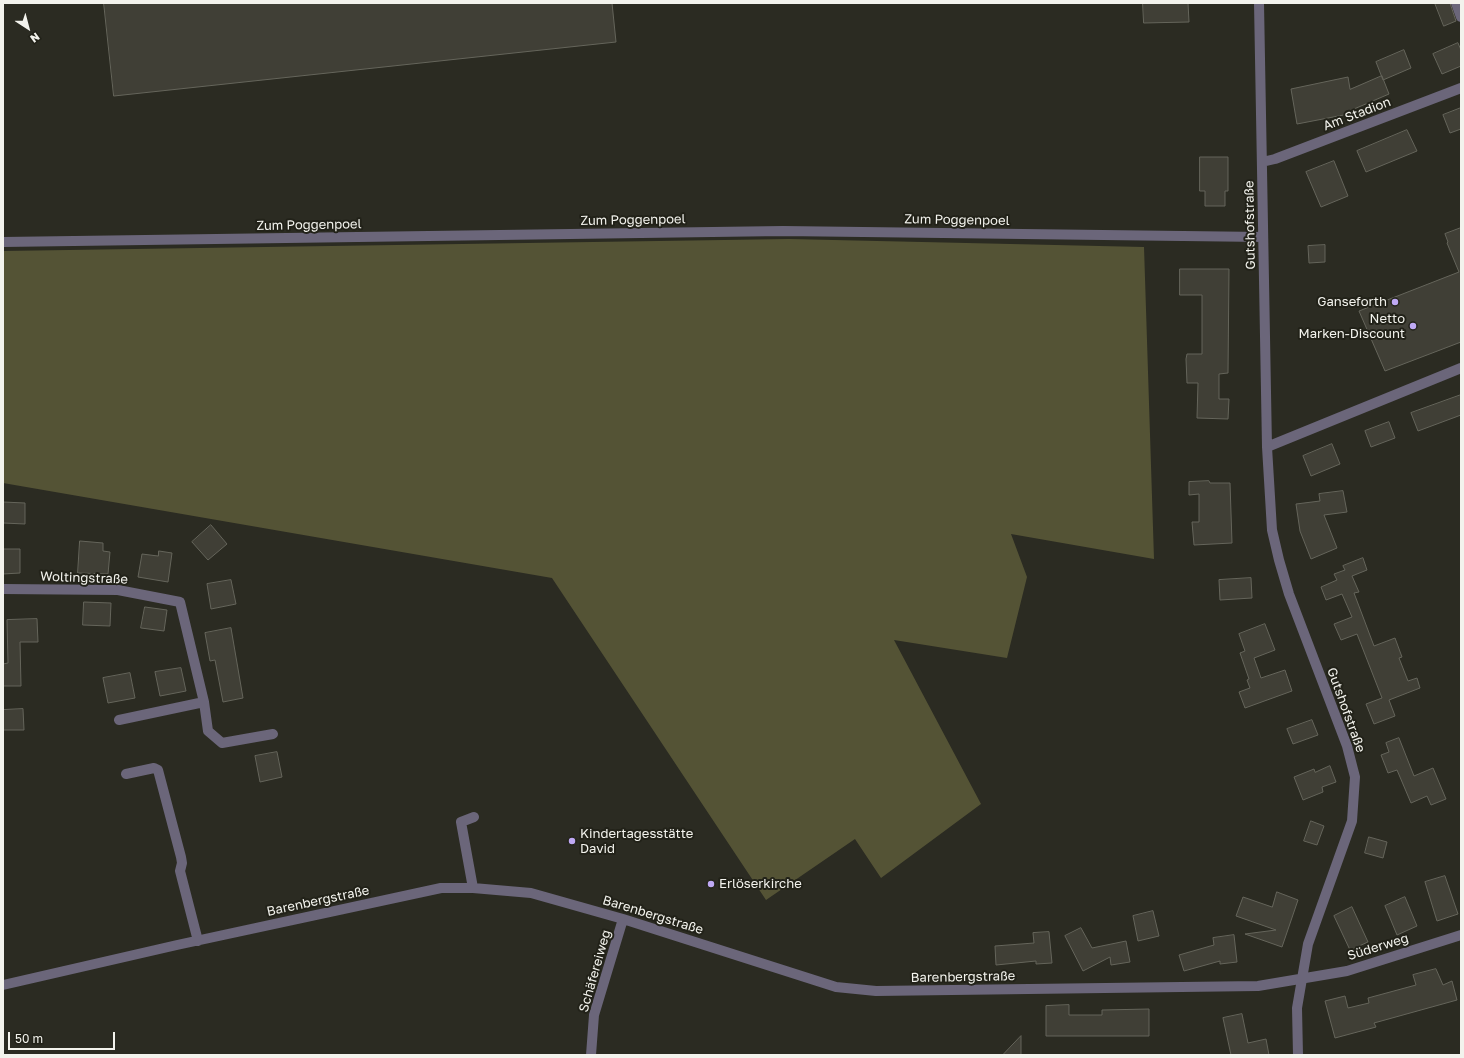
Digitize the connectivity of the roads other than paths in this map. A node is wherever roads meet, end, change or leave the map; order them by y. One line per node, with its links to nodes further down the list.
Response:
1 (1259, 3): 5 (street, Gutshofstraße)
2 (1456, 3): 3 (street)
3 (1461, 17)
4 (1461, 88): 5 (street, Am Stadion)
5 (1262, 162): 6 (street, Gutshofstraße)
6 (1263, 237): 7 (street, Zum Poggenpoel); 9 (street, Gutshofstraße)
7 (3, 242)
8 (1461, 368): 9 (street)
9 (1266, 447): 20 (street, Gutshofstraße)
10 (3, 590): 11 (street, Woltingstraße)
11 (204, 702): 12 (street); 13 (street, Woltingstraße)
12 (119, 720)
13 (273, 734)
14 (126, 774): 19 (street)
15 (474, 816): 16 (street)
16 (474, 888): 17 (street, Barenbergstraße); 19 (street, Barenbergstraße)
17 (623, 919): 20 (street, Barenbergstraße); 22 (street, Schäfereiweg)
18 (1461, 935): 20 (street, Süderweg)
19 (198, 941): 21 (street, Barenbergstraße)
20 (1301, 979): 23 (street, Gutshofstraße)
21 (3, 985)
22 (591, 1055)
23 (1298, 1055)

